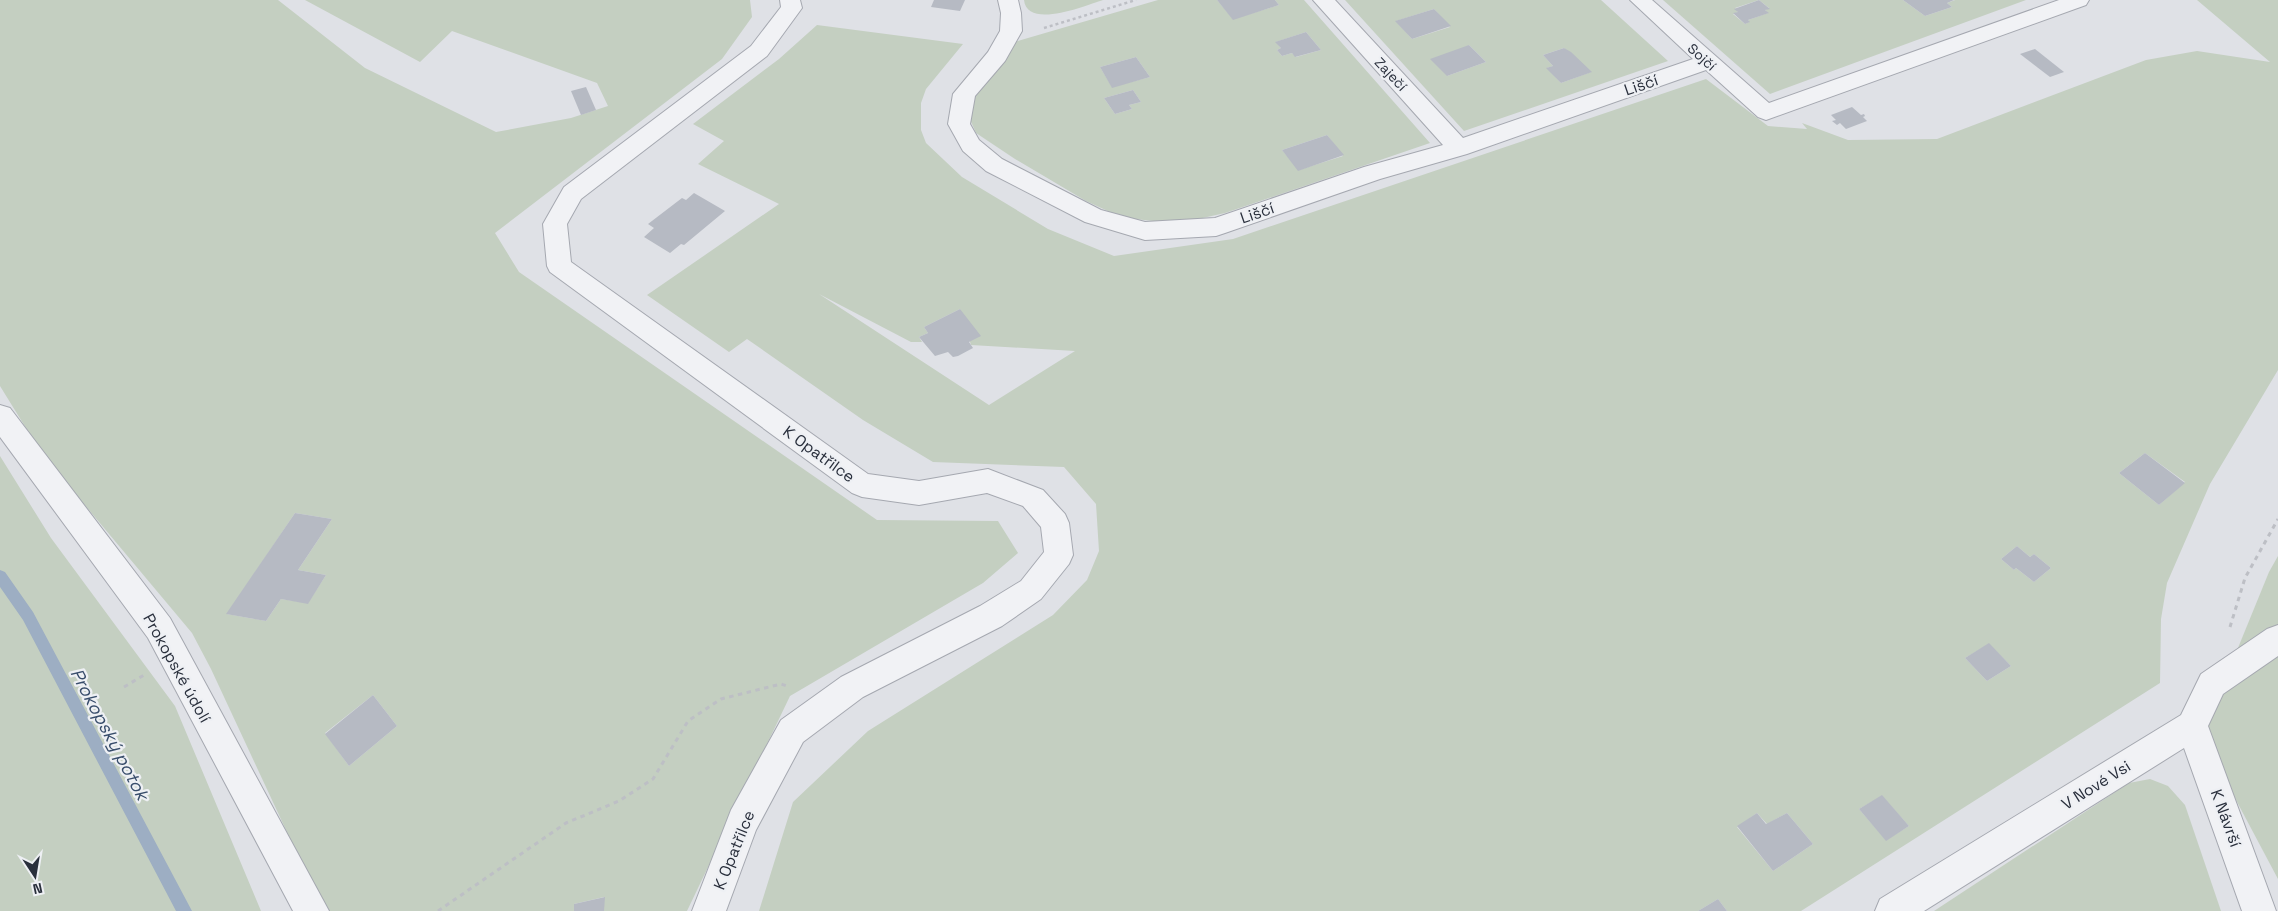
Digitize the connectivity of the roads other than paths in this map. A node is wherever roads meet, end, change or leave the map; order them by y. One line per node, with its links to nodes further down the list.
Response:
1 (790, 0): 12 (street, K Opatřilce)
2 (1008, 0): 7 (street, Liščí)
3 (1323, 0): 7 (street, Zaječí)
4 (1640, 0): 6 (street, Sojčí)
5 (2079, 0): 6 (street, Sojčí)
6 (1707, 62): 7 (street, Liščí)
7 (1459, 148)
8 (0, 416): 11 (street, Prokopské údolí)
9 (2278, 638): 10 (street)
10 (2192, 726): 13 (street, V Nové Vsi); 14 (street, K Návrší)
11 (312, 911)
12 (710, 911)
13 (1892, 911)
14 (2259, 911)

